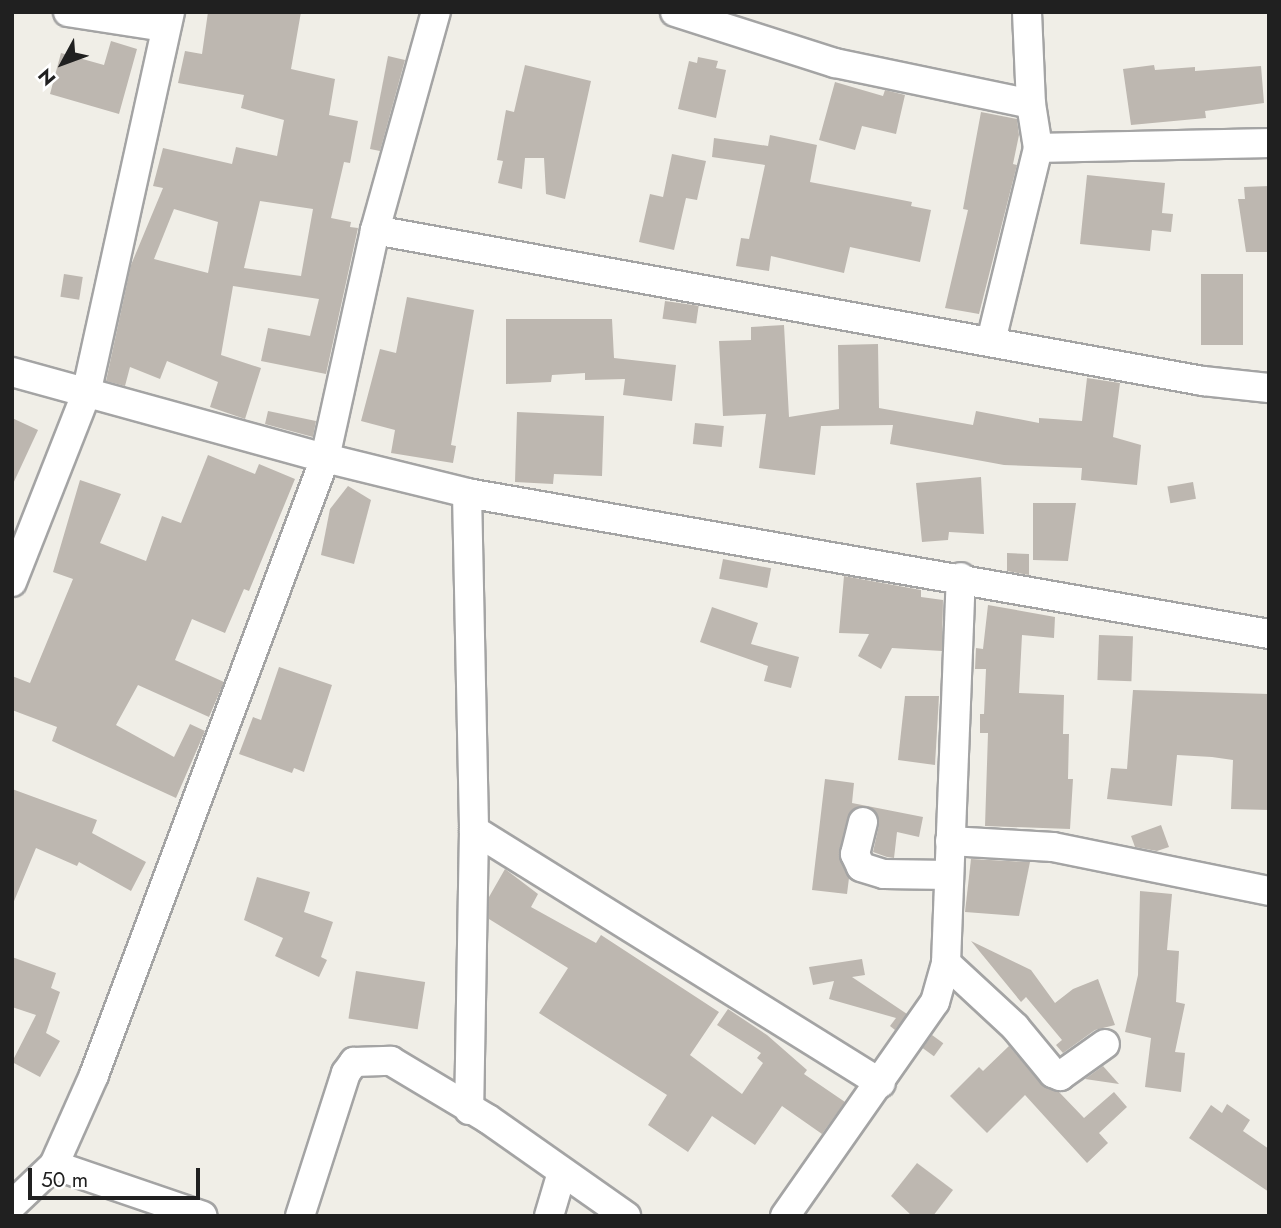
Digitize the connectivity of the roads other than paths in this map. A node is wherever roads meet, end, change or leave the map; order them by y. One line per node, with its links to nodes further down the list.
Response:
1 (68, 12): 5 (street)
2 (436, 12): 9 (street)
3 (675, 12): 6 (street)
4 (1027, 12): 6 (street)
5 (168, 19): 13 (street)
6 (1031, 104): 8 (street)
7 (1269, 143): 8 (street)
8 (1038, 148): 10 (street)
9 (375, 230): 10 (street); 14 (street)
10 (991, 341): 12 (street)
11 (12, 372): 13 (street)
12 (1269, 388)
13 (86, 394): 14 (street); 17 (street)
14 (325, 458): 15 (street); 28 (street)
15 (467, 493): 16 (street); 20 (street)
16 (961, 578): 18 (street); 21 (street)
17 (12, 582)
18 (1269, 634)
19 (863, 822): 22 (street)
20 (474, 831): 26 (street); 27 (street)
21 (950, 841): 22 (street); 23 (street)
22 (949, 875): 24 (street)
23 (1269, 891)
24 (946, 963): 25 (street); 26 (street)
25 (1105, 1044)
26 (881, 1083): 35 (street)
27 (469, 1110): 29 (street); 32 (street)
28 (54, 1166): 30 (street); 31 (street)
29 (562, 1172): 33 (street); 34 (street)
30 (12, 1205)
31 (203, 1216)
32 (300, 1216)
33 (549, 1216)
34 (626, 1216)
35 (785, 1216)

